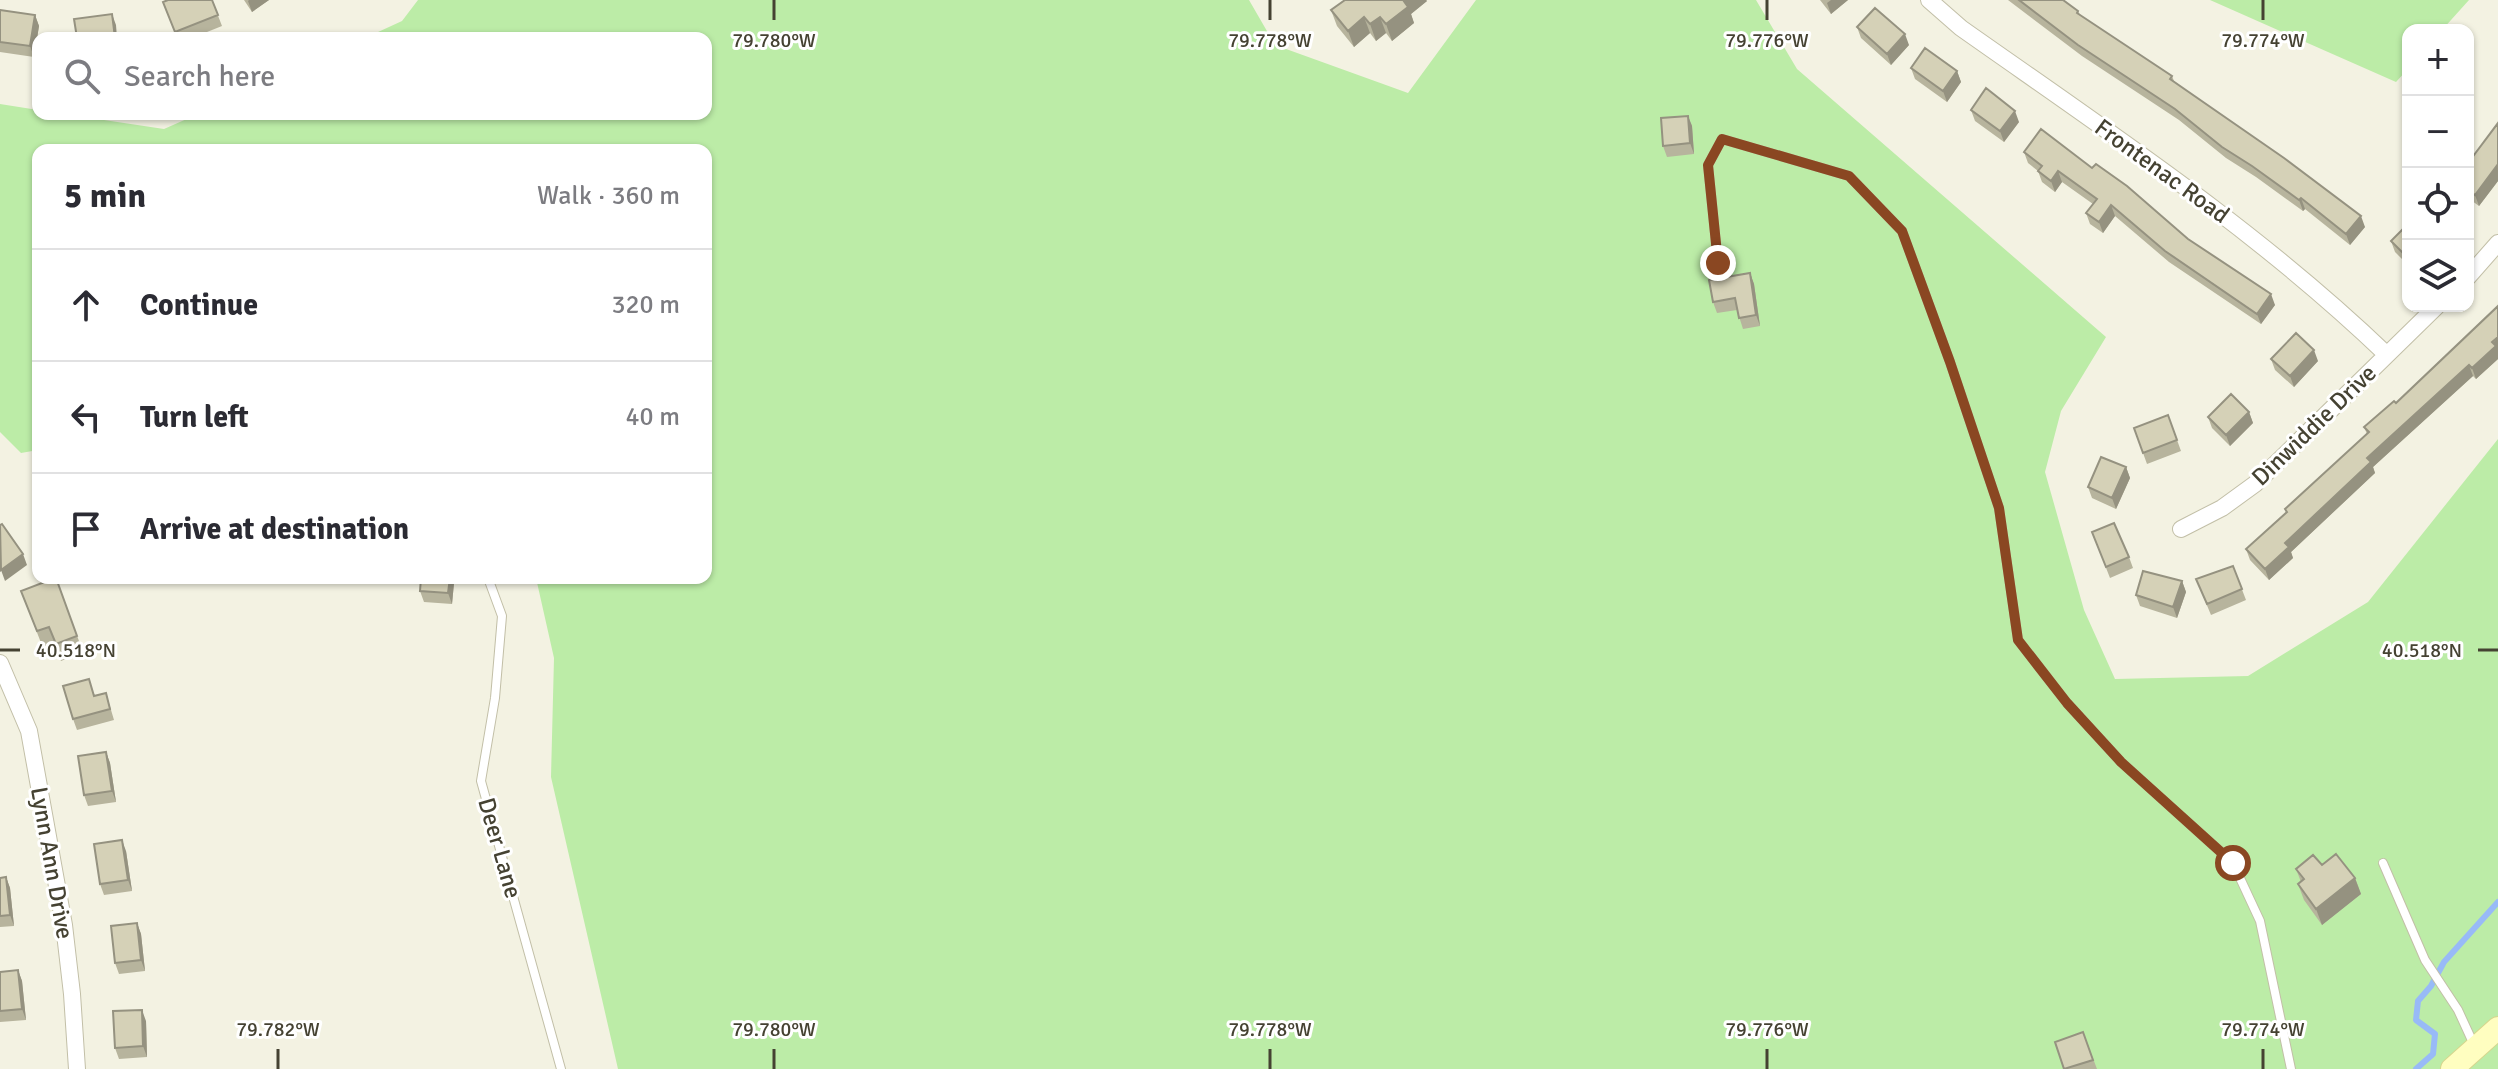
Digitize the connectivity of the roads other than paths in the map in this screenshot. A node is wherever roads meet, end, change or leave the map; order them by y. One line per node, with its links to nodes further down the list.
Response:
1 (1929, 0): 6 (street, Frontenac Road)
2 (2498, 243): 4 (street)
3 (1718, 263): 15 (lane)
4 (2474, 270)
5 (2431, 312): 6 (street, Dinwiddie Drive)
6 (2386, 354): 7 (street, Dinwiddie Drive)
7 (2181, 529)
8 (490, 584): 14 (lane, Deer Lane)
9 (0, 663): 13 (street, Lynn Ann Drive)
10 (2383, 863): 12 (lane)
11 (2498, 1028): 12 (street)
12 (2475, 1049): 16 (street)
13 (77, 1069)
14 (561, 1069)
15 (2291, 1069)
16 (2452, 1069)

